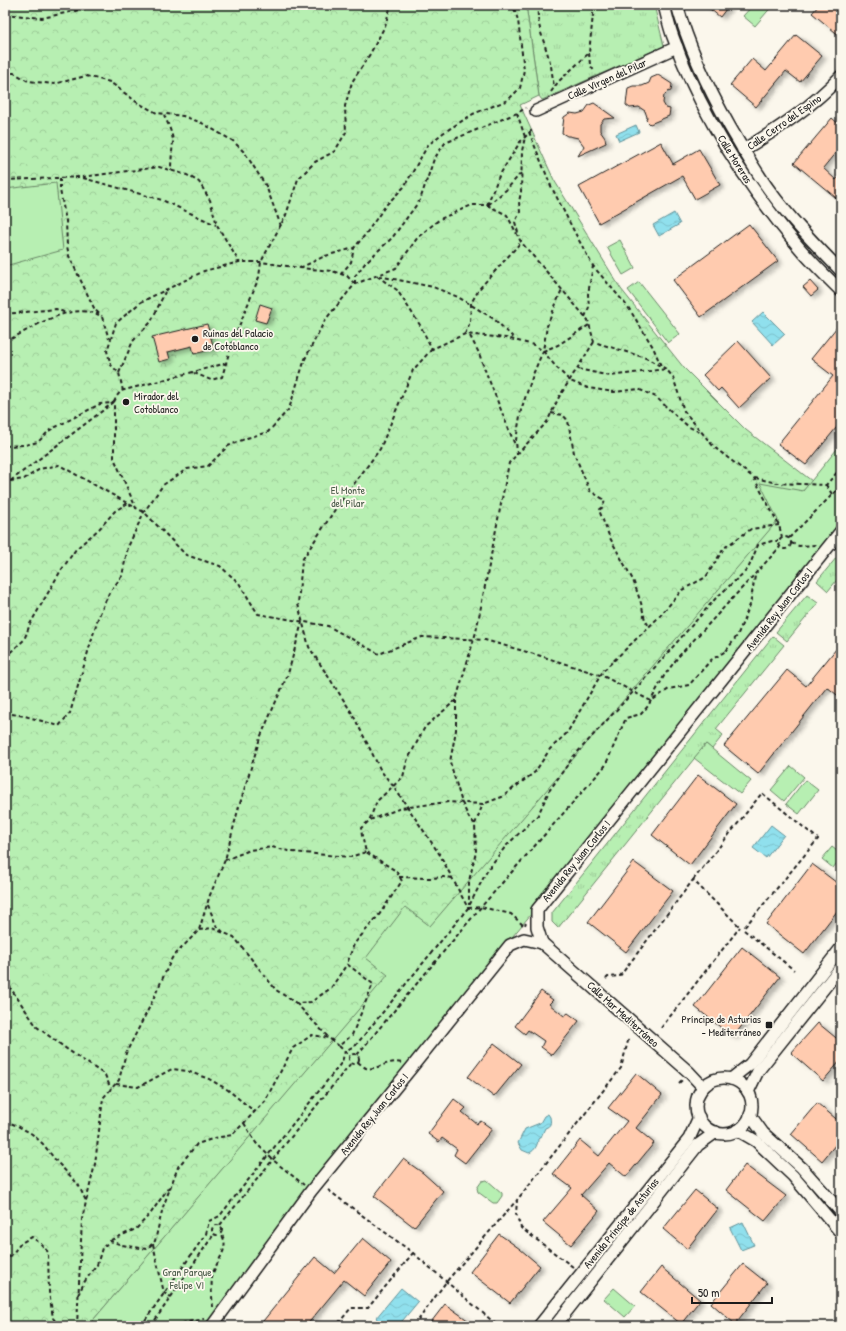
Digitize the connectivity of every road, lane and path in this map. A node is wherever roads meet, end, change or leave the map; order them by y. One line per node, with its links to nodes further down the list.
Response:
1 (103, 5): 8 (path)
2 (391, 5): 30 (path)
3 (513, 5): 32 (path)
4 (538, 5): 14 (path)
5 (594, 5): 10 (path)
6 (664, 5): 9 (street, Calle Moreras)
7 (677, 5): 22 (street, Calle Moreras)
8 (5, 14)
9 (677, 48): 16 (street, Calle Virgen del Pilar); 43 (street, Calle Moreras)
10 (589, 53): 13 (path); 14 (path)
11 (5, 73): 18 (path)
12 (841, 76): 22 (street, Calle Cerro del Espino)
13 (598, 77)
14 (554, 88): 15 (path)
15 (549, 96)
16 (533, 108): 17 (path)
17 (517, 113): 21 (path); 40 (path)
18 (164, 115): 23 (path); 30 (path)
19 (533, 129): 20 (path)
20 (529, 132): 21 (path); 35 (path)
21 (526, 137): 24 (path); 28 (path)
22 (743, 150): 37 (street, Calle Moreras)
23 (171, 170): 25 (path); 29 (path)
24 (522, 172): 28 (path); 31 (path)
25 (82, 177): 26 (path); 29 (path)
26 (60, 178): 27 (path); 47 (path)
27 (5, 180)
28 (487, 205): 31 (path); 39 (path)
29 (217, 225): 33 (path)
30 (281, 226): 34 (path)
31 (521, 242): 41 (path); 44 (path)
32 (354, 248): 36 (path); 38 (path)
33 (238, 262): 34 (path); 42 (path)
34 (262, 262): 36 (path); 58 (path)
35 (593, 266): 48 (path); 59 (path)
36 (300, 268): 38 (path)
37 (841, 271)
38 (341, 274): 40 (path)
39 (377, 276): 40 (path); 44 (path); 56 (path)
40 (355, 284): 81 (path)
41 (562, 289): 48 (path); 57 (path)
42 (166, 290): 53 (path); 62 (path)
43 (841, 291)
44 (471, 305): 50 (path); 52 (path)
45 (5, 314): 46 (path)
46 (67, 314): 47 (path); 54 (path)
47 (102, 316): 53 (path)
48 (585, 317): 49 (path)
49 (589, 325): 55 (path); 57 (path)
50 (465, 334): 51 (path); 56 (path)
51 (470, 335): 52 (path); 70 (path)
52 (516, 340): 57 (path)
53 (110, 341): 62 (path)
54 (5, 342)
55 (594, 342): 59 (path); 60 (path)
56 (432, 349): 91 (path)
57 (543, 351): 64 (path); 70 (path)
58 (227, 363): 63 (path); 63 (path)
59 (661, 366): 61 (path)
60 (578, 369): 61 (path); 64 (path)
61 (666, 369): 68 (path)
62 (119, 373): 65 (path)
63 (193, 373): 65 (path)
64 (570, 381): 67 (path); 68 (path)
65 (123, 390): 66 (path)
66 (114, 402): 69 (path); 74 (path); 80 (path)
67 (551, 412): 71 (path); 92 (path)
68 (702, 433): 73 (path)
69 (5, 446)
70 (516, 448): 71 (path)
71 (517, 455): 93 (path)
72 (841, 468): 76 (path)
73 (754, 478): 76 (path); 82 (path)
74 (10, 481): 75 (path); 79 (path)
75 (5, 485)
76 (826, 485): 78 (path)
77 (841, 486): 78 (path)
78 (832, 494): 85 (path)
79 (128, 503): 80 (path); 96 (path)
80 (136, 508): 81 (path)
81 (144, 512): 91 (path); 101 (path)
82 (779, 525): 84 (path); 92 (path)
83 (841, 531): 121 (street, Avenida Rey Juan Carlos I)
84 (782, 537): 85 (path); 86 (path)
85 (789, 538): 87 (path)
86 (778, 542): 89 (path); 98 (path)
87 (791, 543): 88 (path); 89 (path)
88 (818, 545)
89 (780, 547): 90 (path)
90 (755, 575): 94 (path); 100 (path)
91 (302, 621): 93 (path); 102 (path); 109 (path)
92 (649, 626): 97 (path)
93 (474, 639): 97 (path); 99 (path)
94 (726, 651): 95 (path); 100 (path)
95 (729, 655)
96 (5, 657)
97 (600, 675): 98 (path); 104 (path)
98 (634, 691): 100 (path); 115 (path)
99 (456, 700): 102 (path); 103 (path)
100 (651, 701): 114 (path)
101 (5, 713)
102 (394, 787): 105 (path); 106 (path)
103 (462, 803): 104 (path); 105 (path); 107 (path)
104 (482, 804): 107 (path)
105 (407, 807): 106 (path); 111 (path)
106 (369, 821): 108 (path)
107 (475, 824): 115 (path)
108 (366, 852): 109 (path); 110 (path)
109 (225, 860): 113 (path)
110 (399, 877): 111 (path); 123 (path)
111 (452, 878): 115 (path)
112 (693, 880): 117 (path); 119 (path); 126 (path)
113 (208, 904): 118 (path); 120 (path)
114 (481, 907): 115 (path); 116 (path); 134 (path)
115 (468, 908): 133 (path)
116 (525, 925)
117 (740, 927): 119 (path); 129 (path)
118 (199, 930): 120 (path); 140 (path)
119 (744, 930): 125 (path)
120 (224, 933): 128 (path)
121 (542, 942): 138 (street, Avenida Rey Juan Carlos I); 141 (street, Calle Mar Mediterráneo)
122 (841, 948): 139 (street)
123 (347, 964): 128 (path); 132 (path)
124 (841, 967): 143 (street)
125 (794, 970)
126 (606, 979)
127 (5, 980): 142 (path)
128 (296, 1003): 130 (path)
129 (661, 1028)
130 (329, 1038): 132 (path); 144 (path)
131 (630, 1039): 156 (path)
132 (339, 1046): 133 (path)
133 (345, 1051): 135 (path); 151 (path)
134 (357, 1055): 135 (path); 136 (path)
135 (350, 1056): 137 (path)
136 (358, 1062): 137 (path); 138 (path)
137 (350, 1063): 152 (path)
138 (412, 1067): 155 (street, Avenida Rey Juan Carlos I)
139 (731, 1079): 141 (street); 143 (street)
140 (116, 1084): 142 (path); 144 (path)
141 (703, 1087): 146 (street)
142 (111, 1089): 157 (path)
143 (748, 1092): 145 (street)
144 (255, 1112): 148 (path)
145 (750, 1115): 149 (street); 158 (street)
146 (699, 1117): 150 (street); 184 (street, Avenida Príncipe de Asturias)
147 (5, 1122): 157 (path)
148 (244, 1123): 151 (path); 153 (path)
149 (737, 1130): 150 (street); 162 (street)
150 (716, 1132): 185 (street, Avenida Príncipe de Asturias)
151 (268, 1155): 152 (path); 159 (path)
152 (273, 1160): 155 (path); 160 (path)
153 (173, 1181): 165 (path); 166 (path)
154 (328, 1190): 167 (path)
155 (311, 1191): 174 (street, Avenida Rey Juan Carlos I)
156 (517, 1200): 169 (path); 170 (path)
157 (86, 1201): 172 (path)
158 (841, 1212)
159 (209, 1221): 161 (path); 171 (path)
160 (220, 1225): 161 (path); 164 (path)
161 (214, 1226): 163 (path)
162 (841, 1233)
163 (214, 1234): 164 (path); 173 (path)
164 (221, 1234): 174 (path)
165 (110, 1241): 166 (path); 172 (path)
166 (153, 1244): 171 (path)
167 (413, 1253): 170 (path); 181 (path)
168 (5, 1263): 175 (path)
169 (571, 1265)
170 (446, 1282): 182 (path); 183 (path)
171 (164, 1293): 173 (path); 177 (path)
172 (78, 1295): 176 (path)
173 (171, 1297): 178 (path)
174 (219, 1316): 179 (path); 180 (street, Avenida Rey Juan Carlos I)
175 (59, 1326)
176 (77, 1326)
177 (140, 1326)
178 (151, 1326)
179 (168, 1326)
180 (212, 1326)
181 (336, 1326)
182 (414, 1326)
183 (498, 1326)
184 (539, 1326)
185 (555, 1326)

